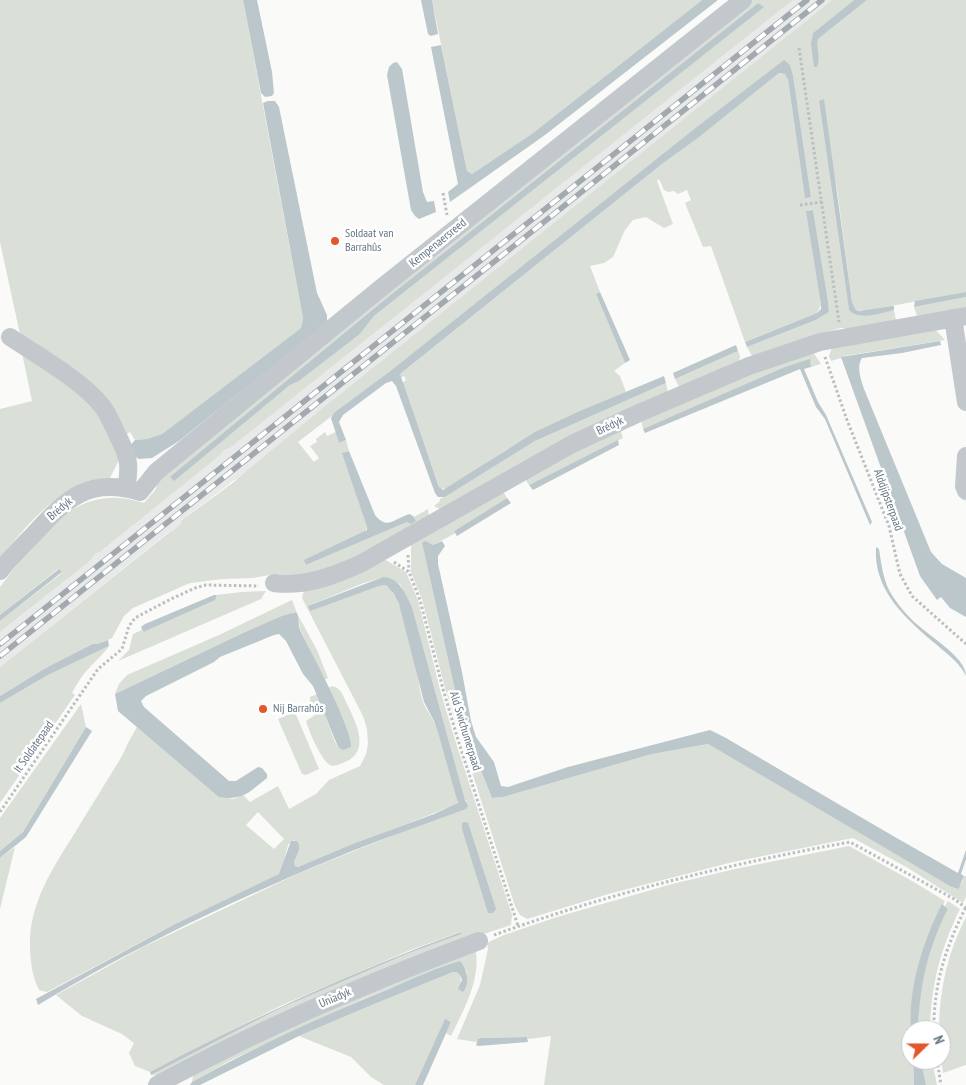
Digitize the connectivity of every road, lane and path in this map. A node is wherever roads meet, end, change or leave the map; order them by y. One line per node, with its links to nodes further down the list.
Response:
1 (743, 0): 13 (street, Kempenaersreed)
2 (799, 48): 5 (path)
3 (443, 192): 4 (path)
4 (444, 201)
5 (822, 202): 6 (path); 7 (path)
6 (800, 206)
7 (838, 313)
8 (960, 317): 10 (street, Brédyk); 11 (street)
9 (10, 336): 13 (street)
10 (820, 342): 15 (street, Brédyk); 18 (path, Alddjipsterpaad)
11 (966, 402)
12 (966, 456): 14 (street)
13 (133, 490): 16 (street, Brédyk)
14 (966, 491)
15 (380, 553): 17 (street, Brédyk); 21 (path, Ald Swichumerpaad)
16 (0, 571)
17 (274, 583): 19 (path, It Soldatepaad)
18 (966, 644)
19 (0, 812)
20 (966, 908): 21 (path); 23 (path)
21 (518, 926): 22 (path)
22 (479, 941): 25 (street, Uniadyk)
23 (934, 1020)
24 (939, 1070): 26 (path)
25 (157, 1085)
26 (941, 1085)

